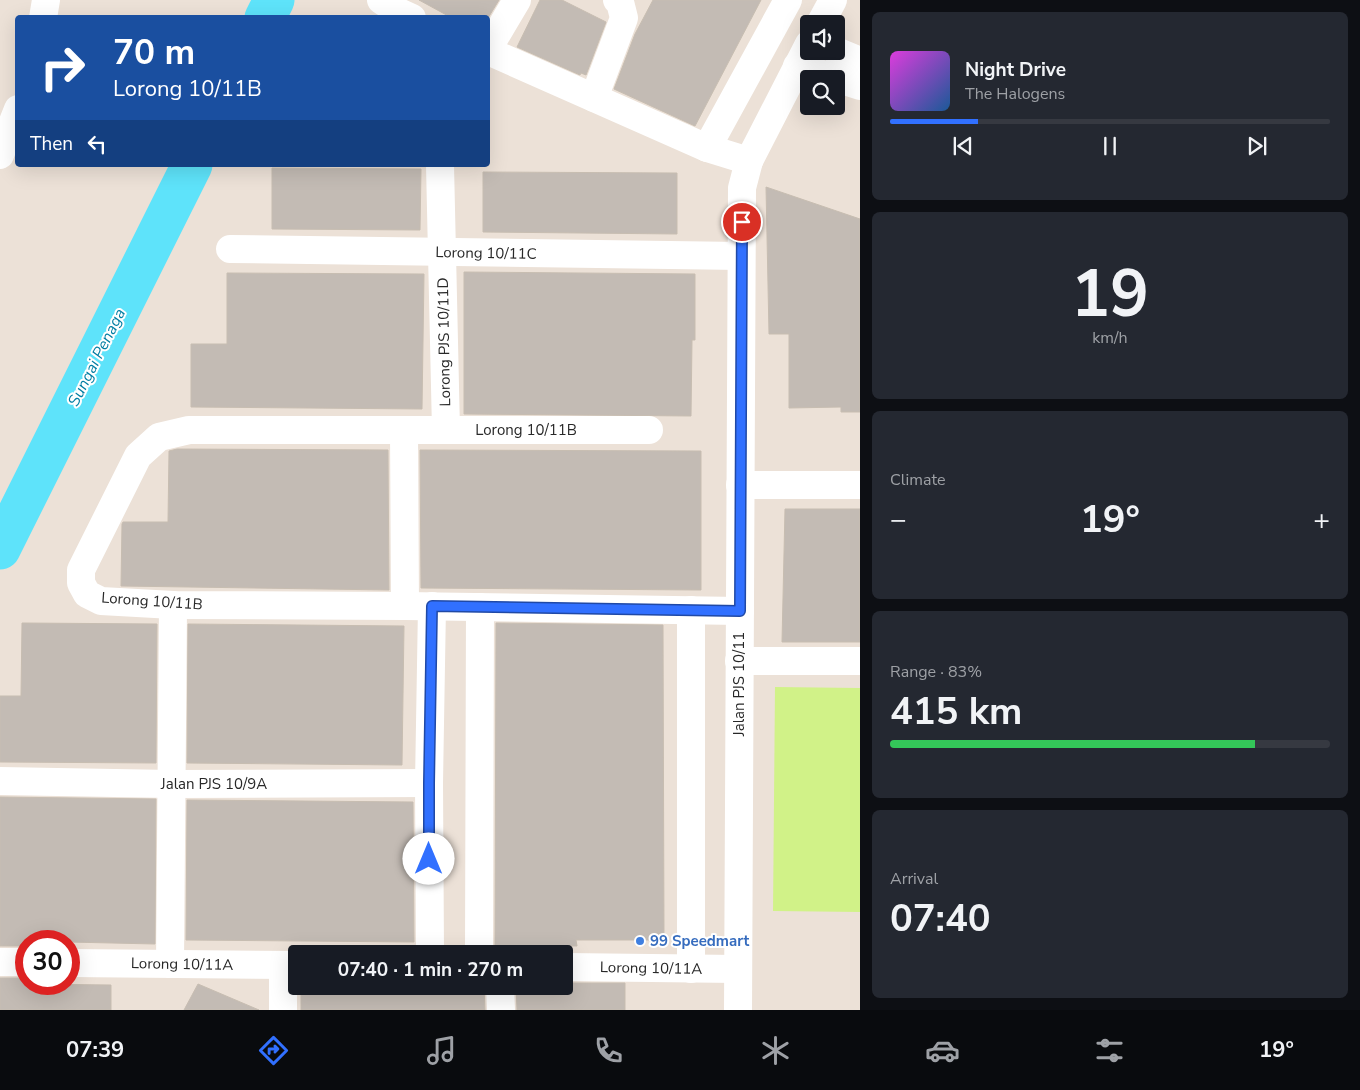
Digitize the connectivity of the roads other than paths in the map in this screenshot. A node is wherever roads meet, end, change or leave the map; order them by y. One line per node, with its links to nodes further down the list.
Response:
1 (46, 0): 7 (street)
2 (381, 0): 8 (street)
3 (517, 0): 10 (street)
4 (617, 0): 17 (street)
5 (788, 0): 19 (street)
6 (833, 0): 9 (street)
7 (44, 15)
8 (406, 15)
9 (825, 15)
10 (490, 47)
11 (490, 51): 17 (street)
12 (845, 55): 15 (street)
13 (800, 60): 21 (street, Jalan PJS 10/11)
14 (812, 60): 16 (street)
15 (860, 61)
16 (860, 86)
17 (594, 98): 19 (street)
18 (15, 117): 20 (street)
19 (707, 148): 21 (street)
20 (0, 155)
21 (750, 161): 25 (street, Jalan PJS 10/11)
22 (440, 167): 24 (street, Lorong PJS 10/11D)
23 (230, 249): 24 (street, Lorong 10/11C)
24 (442, 252): 25 (street, Lorong 10/11C); 27 (street, Lorong PJS 10/11D)
25 (741, 256): 29 (street, Jalan PJS 10/11)
26 (404, 430): 27 (street, Lorong 10/11B); 31 (street, Lorong 10/11B); 32 (street)
27 (446, 430): 28 (street, Lorong 10/11B)
28 (649, 430)
29 (740, 485): 30 (street); 35 (street, Jalan PJS 10/11)
30 (860, 485)
31 (173, 605): 32 (street, Lorong 10/11B); 40 (street)
32 (419, 606): 33 (street, Lorong 10/11B); 39 (street)
33 (480, 607): 34 (street, Lorong 10/11B); 42 (street)
34 (691, 610): 35 (street, Lorong 10/11B); 49 (street)
35 (740, 611): 36 (street, Jalan PJS 10/11)
36 (739, 661): 37 (street); 50 (street, Jalan PJS 10/11)
37 (860, 661)
38 (0, 781): 40 (street, Jalan PJS 10/9A)
39 (429, 783): 40 (street, Jalan PJS 10/9A); 41 (street)
40 (172, 784): 46 (street)
41 (430, 945)
42 (478, 945)
43 (0, 962): 44 (street)
44 (15, 962)
45 (80, 963): 46 (street, Lorong 10/11A)
46 (170, 964): 47 (street, Lorong 10/11A)
47 (288, 965)
48 (573, 968): 49 (street, Lorong 10/11A)
49 (691, 969): 50 (street, Lorong 10/11A)
50 (738, 969): 55 (street, Jalan PJS 10/11)
51 (288, 978): 53 (street)
52 (500, 995): 54 (street)
53 (283, 1010)
54 (501, 1010)
55 (738, 1010)

